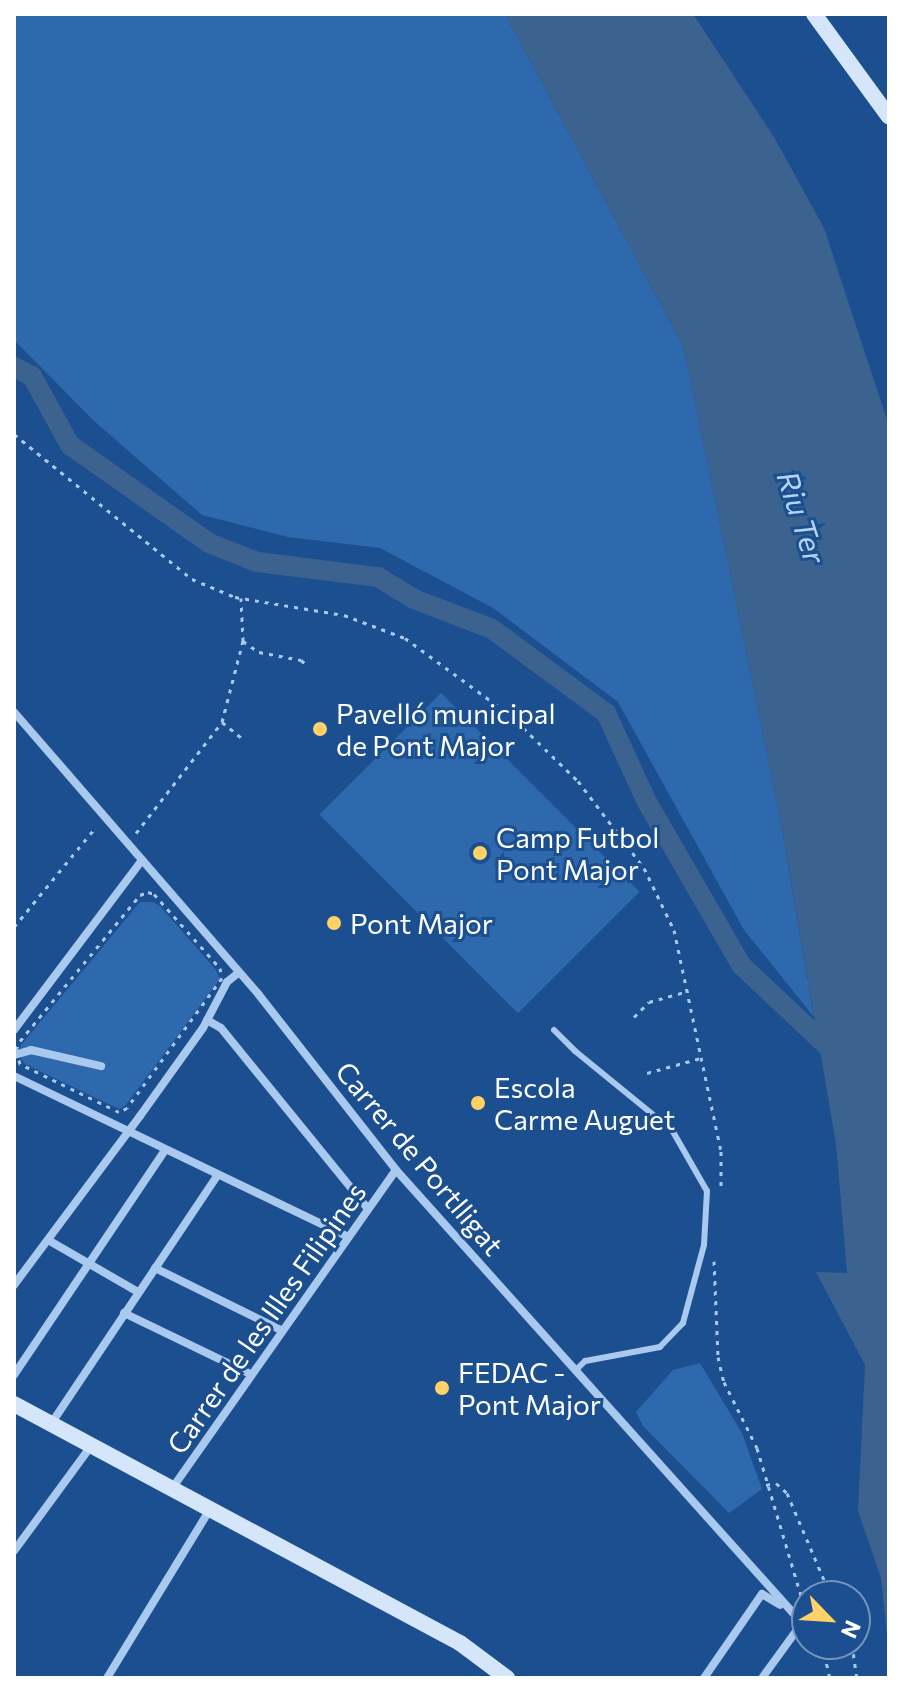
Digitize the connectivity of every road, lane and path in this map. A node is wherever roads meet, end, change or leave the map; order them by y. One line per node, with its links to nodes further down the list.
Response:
1 (814, 14): 2 (street)
2 (889, 117)
3 (14, 434): 4 (path)
4 (241, 598): 5 (path); 15 (path)
5 (243, 641): 6 (path); 8 (path)
6 (308, 666)
7 (14, 712): 12 (street, Carrer de Portlligat)
8 (222, 722): 9 (path); 11 (path)
9 (244, 740)
10 (96, 826): 13 (path)
11 (136, 833)
12 (142, 860): 14 (street, Carrer de Portlligat); 18 (street)
13 (14, 927)
14 (237, 974): 17 (street); 27 (street, Carrer de Portlligat)
15 (688, 991): 16 (path); 21 (path)
16 (634, 1017)
17 (207, 1020): 25 (street); 30 (street)
18 (14, 1030)
19 (554, 1030): 40 (lane)
20 (15, 1055): 20 (path); 22 (street)
21 (701, 1058): 23 (path); 29 (path)
22 (101, 1066)
23 (647, 1073)
24 (14, 1076): 25 (street)
25 (129, 1130): 26 (street); 32 (street)
26 (165, 1150): 28 (street); 34 (street)
27 (396, 1170): 30 (street, Carrer de les Illes Filipines); 40 (street, Carrer de Portlligat)
28 (217, 1176): 31 (street); 35 (street)
29 (720, 1196)
30 (368, 1209): 31 (street, Carrer de les Illes Filipines)
31 (348, 1237): 39 (street, Carrer de les Illes Filipines)
32 (48, 1240): 34 (street); 36 (street)
33 (714, 1253): 46 (path)
34 (90, 1262): 37 (street); 42 (street)
35 (155, 1268): 37 (street); 39 (street)
36 (14, 1285)
37 (138, 1292): 38 (street)
38 (124, 1313): 41 (street); 44 (street)
39 (281, 1330): 41 (street, Carrer de les Illes Filipines)
40 (576, 1370): 52 (street, Carrer de Portlligat)
41 (250, 1374): 47 (street, Carrer de les Illes Filipines)
42 (14, 1375)
43 (14, 1404): 44 (street)
44 (51, 1424): 45 (street)
45 (91, 1446): 47 (street); 49 (street)
46 (766, 1485): 50 (path); 51 (path)
47 (171, 1490): 48 (street)
48 (209, 1511): 55 (street); 56 (street)
49 (14, 1551)
50 (795, 1580)
51 (824, 1580)
52 (787, 1610): 53 (street, Carrer de Portlligat); 57 (street)
53 (791, 1613)
54 (791, 1638): 58 (street)
55 (107, 1678)
56 (507, 1678)
57 (704, 1678)
58 (762, 1678)

